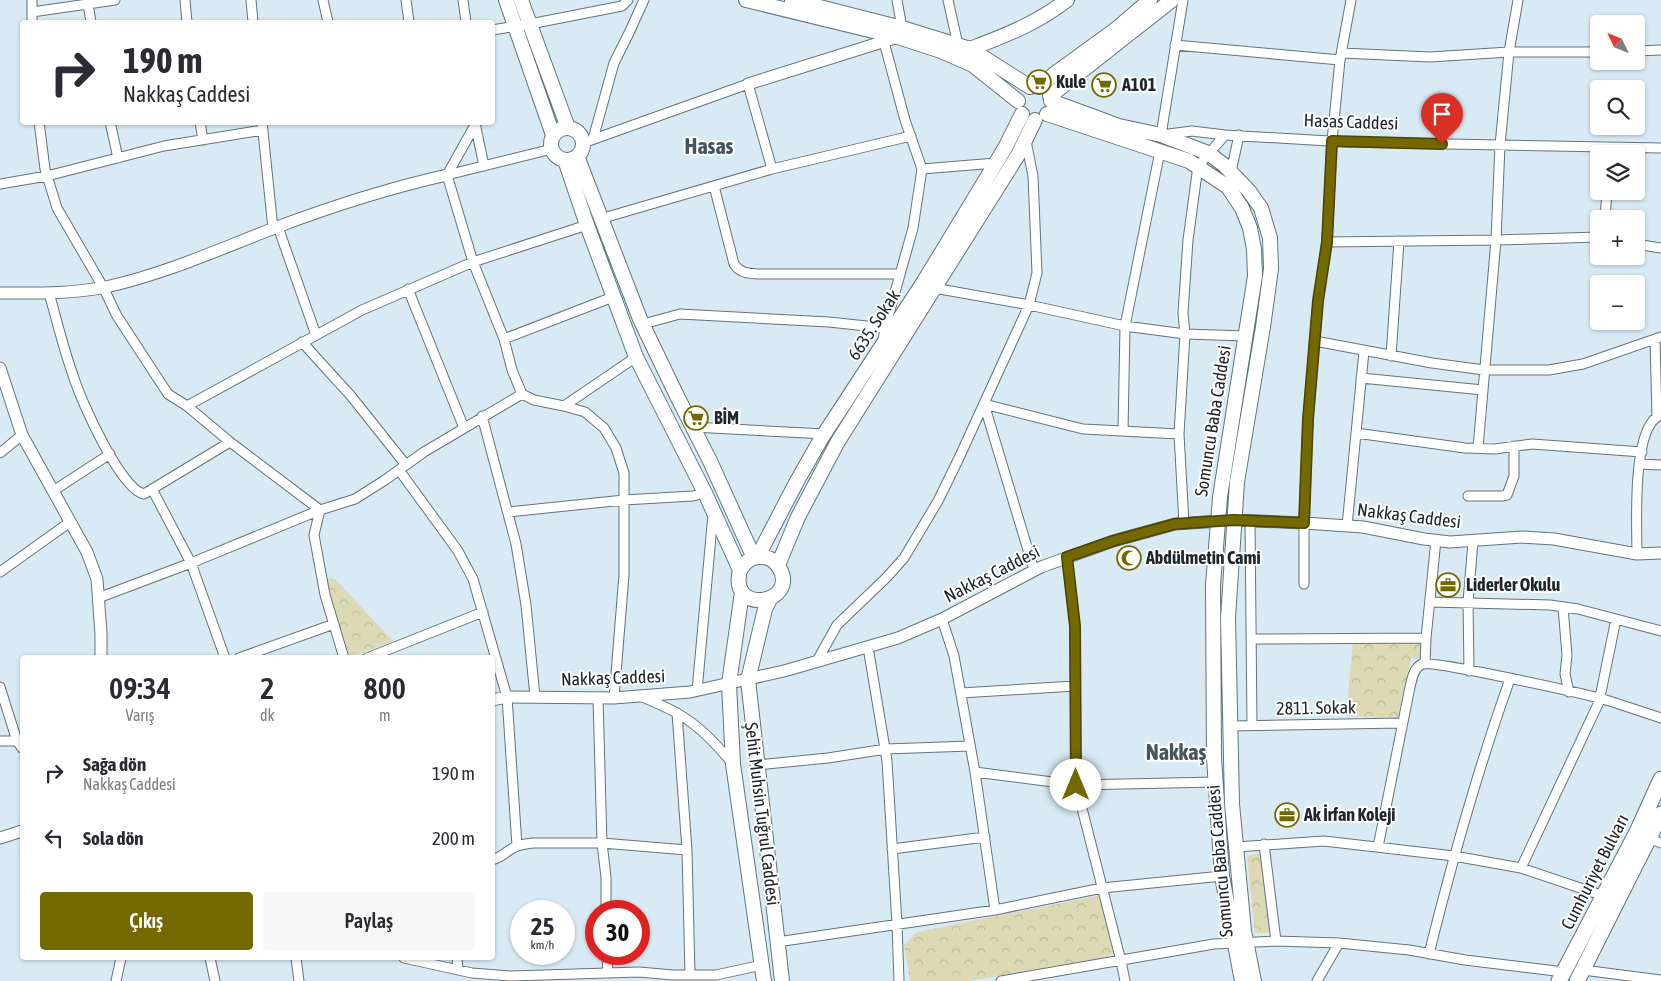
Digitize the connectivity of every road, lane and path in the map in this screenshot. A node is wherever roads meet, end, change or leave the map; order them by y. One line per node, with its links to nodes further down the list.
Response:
1 (32, 0): 23 (street)
2 (115, 0): 22 (street)
3 (185, 0): 26 (street)
4 (252, 0): 27 (street)
5 (323, 0): 28 (street)
6 (406, 0): 29 (street)
7 (463, 0): 30 (street)
8 (506, 0): 32 (main road)
9 (521, 0): 31 (main road)
10 (628, 0): 31 (street)
11 (644, 0): 58 (street)
12 (746, 0): 34 (main road)
13 (792, 0): 34 (main road)
14 (897, 0): 34 (street)
15 (948, 0): 37 (street)
16 (1150, 0): 44 (main road)
17 (1172, 0): 44 (main road)
18 (1183, 0): 36 (street)
19 (1351, 0): 42 (street)
20 (1518, 0): 40 (street)
21 (1061, 2): 37 (main road)
22 (88, 4): 23 (street); 25 (street)
23 (32, 12): 24 (street)
24 (32, 20)
25 (91, 20)
26 (188, 20)
27 (254, 20)
28 (328, 20)
29 (409, 20)
30 (466, 20)
31 (530, 24): 32 (street); 51 (main road)
32 (515, 26): 33 (street); 60 (main road)
33 (495, 29)
34 (900, 33): 35 (street); 37 (main road); 44 (main road)
35 (884, 42): 43 (street); 54 (street)
36 (1175, 45): 42 (street); 52 (street)
37 (964, 47): 44 (main road)
38 (1661, 50): 39 (street)
39 (1645, 51)
40 (1509, 52): 41 (street); 42 (street); 61 (street)
41 (1590, 52)
42 (1341, 56): 59 (street)
43 (748, 84): 58 (street); 72 (street)
44 (1037, 102): 52 (main road, Somuncu Baba Caddesi); 57 (main road, 6635. Sokak); 65 (main road, Somuncu Baba Caddesi); 69 (main road, 6635. Sokak)
45 (40, 125): 76 (street)
46 (111, 125): 67 (street)
47 (200, 125): 56 (street)
48 (474, 125): 75 (street)
49 (475, 125): 70 (street)
50 (263, 126): 56 (street); 81 (street)
51 (568, 128): 58 (main road); 60 (main road)
52 (1161, 135): 55 (street, Hasas Caddesi); 66 (main road, Somuncu Baba Caddesi)
53 (1239, 135): 55 (street, Hasas Caddesi); 59 (street, Hasas Caddesi); 74 (street)
54 (911, 136): 72 (street); 73 (street)
55 (1225, 136): 66 (street)
56 (203, 140): 67 (street)
57 (1025, 140): 91 (main road, 6635. Sokak); 96 (street)
58 (588, 141): 68 (main road)
59 (1332, 141): 61 (street, Hasas Caddesi); 85 (street)
60 (552, 142): 68 (main road); 70 (street)
61 (1500, 145): 64 (street, Hasas Caddesi); 83 (street)
62 (1661, 148): 63 (street, Hasas Caddesi)
63 (1645, 149)
64 (1590, 150)
65 (1160, 151): 71 (main road, Somuncu Baba Caddesi); 98 (street)
66 (1208, 154): 71 (street); 74 (main road, Somuncu Baba Caddesi)
67 (118, 158): 76 (street)
68 (571, 158): 79 (main road); 80 (main road)
69 (996, 163): 73 (street); 107 (main road, 6635. Sokak)
70 (484, 166): 75 (street)
71 (1198, 166): 100 (street); 102 (main road, Somuncu Baba Caddesi)
72 (772, 169): 78 (street)
73 (922, 169): 89 (street)
74 (1231, 172): 146 (main road, Somuncu Baba Caddesi)
75 (447, 174): 81 (street); 88 (street)
76 (48, 176): 77 (street); 90 (street)
77 (0, 184)
78 (714, 186): 79 (street); 89 (street)
79 (600, 219): 97 (main road)
80 (587, 225): 88 (street); 95 (main road)
81 (275, 228): 90 (street); 101 (street)
82 (1590, 237): 83 (street)
83 (1496, 240): 84 (street); 112 (street)
84 (1399, 241): 85 (street); 109 (street)
85 (1327, 242): 105 (street)
86 (1645, 245): 87 (street)
87 (1661, 248)
88 (473, 262): 92 (street); 104 (street)
89 (900, 274): 99 (street)
90 (103, 287): 94 (street); 118 (street)
91 (934, 288): 96 (street); 160 (main road, 6635. Sokak)
92 (408, 289): 101 (street); 122 (street)
93 (0, 293): 94 (street)
94 (49, 293): 134 (street)
95 (613, 297): 104 (street); 110 (main road)
96 (1029, 305): 98 (street); 117 (street)
97 (643, 324): 99 (street); 123 (main road)
98 (1125, 326): 100 (street); 124 (street)
99 (885, 328): 107 (street)
100 (1185, 334): 102 (street); 127 (street)
101 (316, 335): 106 (street)
102 (1246, 336): 147 (main road, Somuncu Baba Caddesi)
103 (1658, 338): 112 (street); 121 (street)
104 (504, 339): 116 (street)
105 (1314, 341): 108 (street); 150 (street)
106 (302, 342): 118 (street); 137 (street)
107 (883, 346): 126 (main road, 6635. Sokak)
108 (1364, 351): 109 (street); 113 (street)
109 (1391, 356): 112 (street)
110 (636, 357): 119 (street); 140 (main road)
111 (0, 368): 114 (street)
112 (1484, 370): 115 (street)
113 (1361, 378): 115 (street); 125 (street)
114 (3, 388): 128 (street)
115 (1482, 390): 131 (street)
116 (522, 394): 119 (street); 120 (street)
117 (984, 404): 124 (street); 162 (street); 184 (street)
118 (187, 406): 129 (street)
119 (564, 406): 142 (street)
120 (482, 416): 122 (street); 145 (street)
121 (1659, 416): 132 (street)
122 (464, 428): 137 (street)
123 (693, 428): 126 (street); 157 (main road)
124 (1123, 431): 127 (street)
125 (1356, 433): 131 (street); 152 (street)
126 (825, 434): 157 (main road, 6635. Sokak)
127 (1179, 434): 151 (street)
128 (22, 435): 133 (street); 139 (street)
129 (230, 442): 138 (street); 143 (street)
130 (1514, 446): 131 (street); 132 (street); 141 (street)
131 (1478, 448)
132 (1642, 452): 135 (street)
133 (0, 453)
134 (110, 454): 138 (street); 139 (street)
135 (1639, 464): 136 (street); 156 (street)
136 (1661, 465)
137 (402, 468): 143 (street); 171 (street)
138 (152, 489): 159 (street)
139 (53, 490): 149 (street)
140 (705, 493): 142 (street); 144 (main road)
141 (1468, 496)
142 (624, 500): 145 (street); 199 (street)
143 (320, 510): 159 (street); 174 (street)
144 (713, 511): 161 (main road); 192 (street)
145 (508, 512): 197 (street)
146 (1234, 520): 147 (street, Nakkaş Caddesi); 148 (street, Nakkaş Caddesi); 206 (main road, Somuncu Baba Caddesi)
147 (1218, 521): 151 (street, Nakkaş Caddesi); 215 (main road, Somuncu Baba Caddesi)
148 (1250, 521): 150 (street, Nakkaş Caddesi); 177 (street)
149 (70, 522): 163 (street); 166 (street)
150 (1304, 523): 152 (street, Nakkaş Caddesi); 164 (street)
151 (1184, 524): 158 (street, Nakkaş Caddesi)
152 (1347, 526): 153 (street, Nakkaş Caddesi)
153 (1436, 540): 154 (street, Nakkaş Caddesi); 168 (street)
154 (1473, 541): 156 (street, Nakkaş Caddesi); 169 (street)
155 (1661, 553): 156 (street, Nakkaş Caddesi)
156 (1637, 554)
157 (756, 557): 160 (main road); 161 (main road)
158 (1067, 557): 162 (street, Nakkaş Caddesi); 190 (street)
159 (191, 563): 166 (street); 180 (street)
160 (778, 566): 167 (main road)
161 (740, 570): 165 (main road)
162 (1034, 570): 172 (street, Nakkaş Caddesi)
163 (0, 572)
164 (1304, 584)
165 (742, 592): 167 (main road); 189 (main road, Şehit Muhsin Tuğrul Caddesi)
166 (98, 598): 179 (street)
167 (770, 599): 188 (main road, Şehit Muhsin Tuğrul Caddesi)
168 (1430, 602): 169 (street); 176 (street)
169 (1468, 602): 170 (street); 186 (street)
170 (1563, 607): 173 (street); 193 (street)
171 (483, 612): 183 (street); 196 (street)
172 (942, 619): 178 (street, Nakkaş Caddesi); 194 (street)
173 (1616, 619): 175 (street); 200 (street)
174 (334, 624): 181 (street); 182 (street)
175 (1661, 632)
176 (1426, 638): 177 (street); 185 (street)
177 (1251, 639): 205 (street)
178 (868, 647): 184 (street, Nakkaş Caddesi); 210 (street)
179 (101, 655)
180 (224, 655)
181 (247, 655)
182 (343, 655)
183 (375, 655)
184 (817, 662): 188 (street, Nakkaş Caddesi)
185 (1425, 664): 186 (street); 204 (street)
186 (1469, 671): 187 (street)
187 (1510, 679): 193 (street); 229 (street)
188 (748, 680): 189 (street, Nakkaş Caddesi); 212 (main road, Şehit Muhsin Tuğrul Caddesi)
189 (729, 684): 192 (street, Nakkaş Caddesi); 211 (main road, Şehit Muhsin Tuğrul Caddesi)
190 (1075, 686): 194 (street); 216 (street)
191 (0, 687): 208 (street)
192 (697, 691): 195 (street, Nakkaş Caddesi)
193 (1569, 692): 200 (street)
194 (961, 693): 209 (street)
195 (640, 695): 199 (street, Nakkaş Caddesi); 202 (street)
196 (507, 697): 197 (street, Nakkaş Caddesi); 201 (street, Nakkaş Caddesi); 224 (street)
197 (535, 698): 198 (street, Nakkaş Caddesi)
198 (598, 698): 199 (street, Nakkaş Caddesi); 222 (street)
199 (614, 698)
200 (1600, 698): 203 (street); 231 (street)
201 (495, 699)
202 (676, 713): 211 (street); 228 (street)
203 (1661, 718)
204 (1402, 723): 205 (street, 2811. Sokak); 226 (street)
205 (1252, 725): 206 (street, 2811. Sokak)
206 (1230, 726): 225 (main road, Somuncu Baba Caddesi)
207 (0, 741): 208 (street)
208 (20, 744)
209 (970, 746): 210 (street); 213 (street)
210 (886, 749): 212 (street); 227 (street)
211 (733, 764): 250 (main road, Şehit Muhsin Tuğrul Caddesi)
212 (757, 765): 239 (main road, Şehit Muhsin Tuğrul Caddesi)
213 (976, 772): 216 (street); 219 (street)
214 (1661, 779): 234 (main road, Cumhuriyet Bulvarı)
215 (1216, 782): 216 (street); 232 (main road, Somuncu Baba Caddesi)
216 (1076, 785): 233 (street)
217 (1661, 814): 221 (main road, Cumhuriyet Bulvarı)
218 (20, 832): 220 (street)
219 (985, 837): 227 (street); 236 (street)
220 (0, 838)
221 (1655, 841): 254 (main road, Cumhuriyet Bulvarı)
222 (602, 843): 224 (street); 228 (street); 235 (street)
223 (1264, 844): 225 (street); 226 (street); 238 (street)
224 (517, 846): 230 (street)
225 (1236, 847): 240 (main road, Somuncu Baba Caddesi)
226 (1378, 847): 229 (street)
227 (892, 848): 237 (street)
228 (687, 850): 253 (street)
229 (1454, 856): 231 (street); 242 (street)
230 (495, 859)
231 (1521, 868): 234 (street)
232 (1222, 876): 233 (street); 240 (main road, Somuncu Baba Caddesi)
233 (1102, 888): 236 (street); 248 (street)
234 (1604, 896): 255 (main road, Cumhuriyet Bulvarı)
235 (606, 900)
236 (995, 910): 237 (street)
237 (897, 924): 239 (street); 265 (street)
238 (1276, 941): 240 (street); 241 (street)
239 (777, 942): 264 (main road, Şehit Muhsin Tuğrul Caddesi)
240 (1241, 943): 248 (street); 268 (main road, Somuncu Baba Caddesi); 269 (main road, Somuncu Baba Caddesi)
241 (1339, 943): 242 (street); 270 (street)
242 (1429, 954): 255 (street)
243 (121, 960): 260 (street)
244 (210, 960): 261 (street)
245 (296, 960): 262 (street)
246 (413, 960): 251 (street)
247 (458, 960): 251 (street)
248 (1121, 961): 266 (street); 267 (street)
249 (608, 965): 252 (street)
250 (762, 965): 253 (street); 263 (main road, Şehit Muhsin Tuğrul Caddesi)
251 (458, 970): 256 (street)
252 (608, 973): 257 (street); 258 (street)
253 (690, 975): 258 (street)
254 (1580, 975): 259 (street)
255 (1562, 976)
256 (471, 977): 257 (street)
257 (581, 978)
258 (673, 978)
259 (1655, 980)
260 (116, 981)
261 (215, 981)
262 (299, 981)
263 (764, 981)
264 (782, 981)
265 (899, 981)
266 (1005, 981)
267 (1125, 981)
268 (1242, 981)
269 (1254, 981)
270 (1317, 981)

